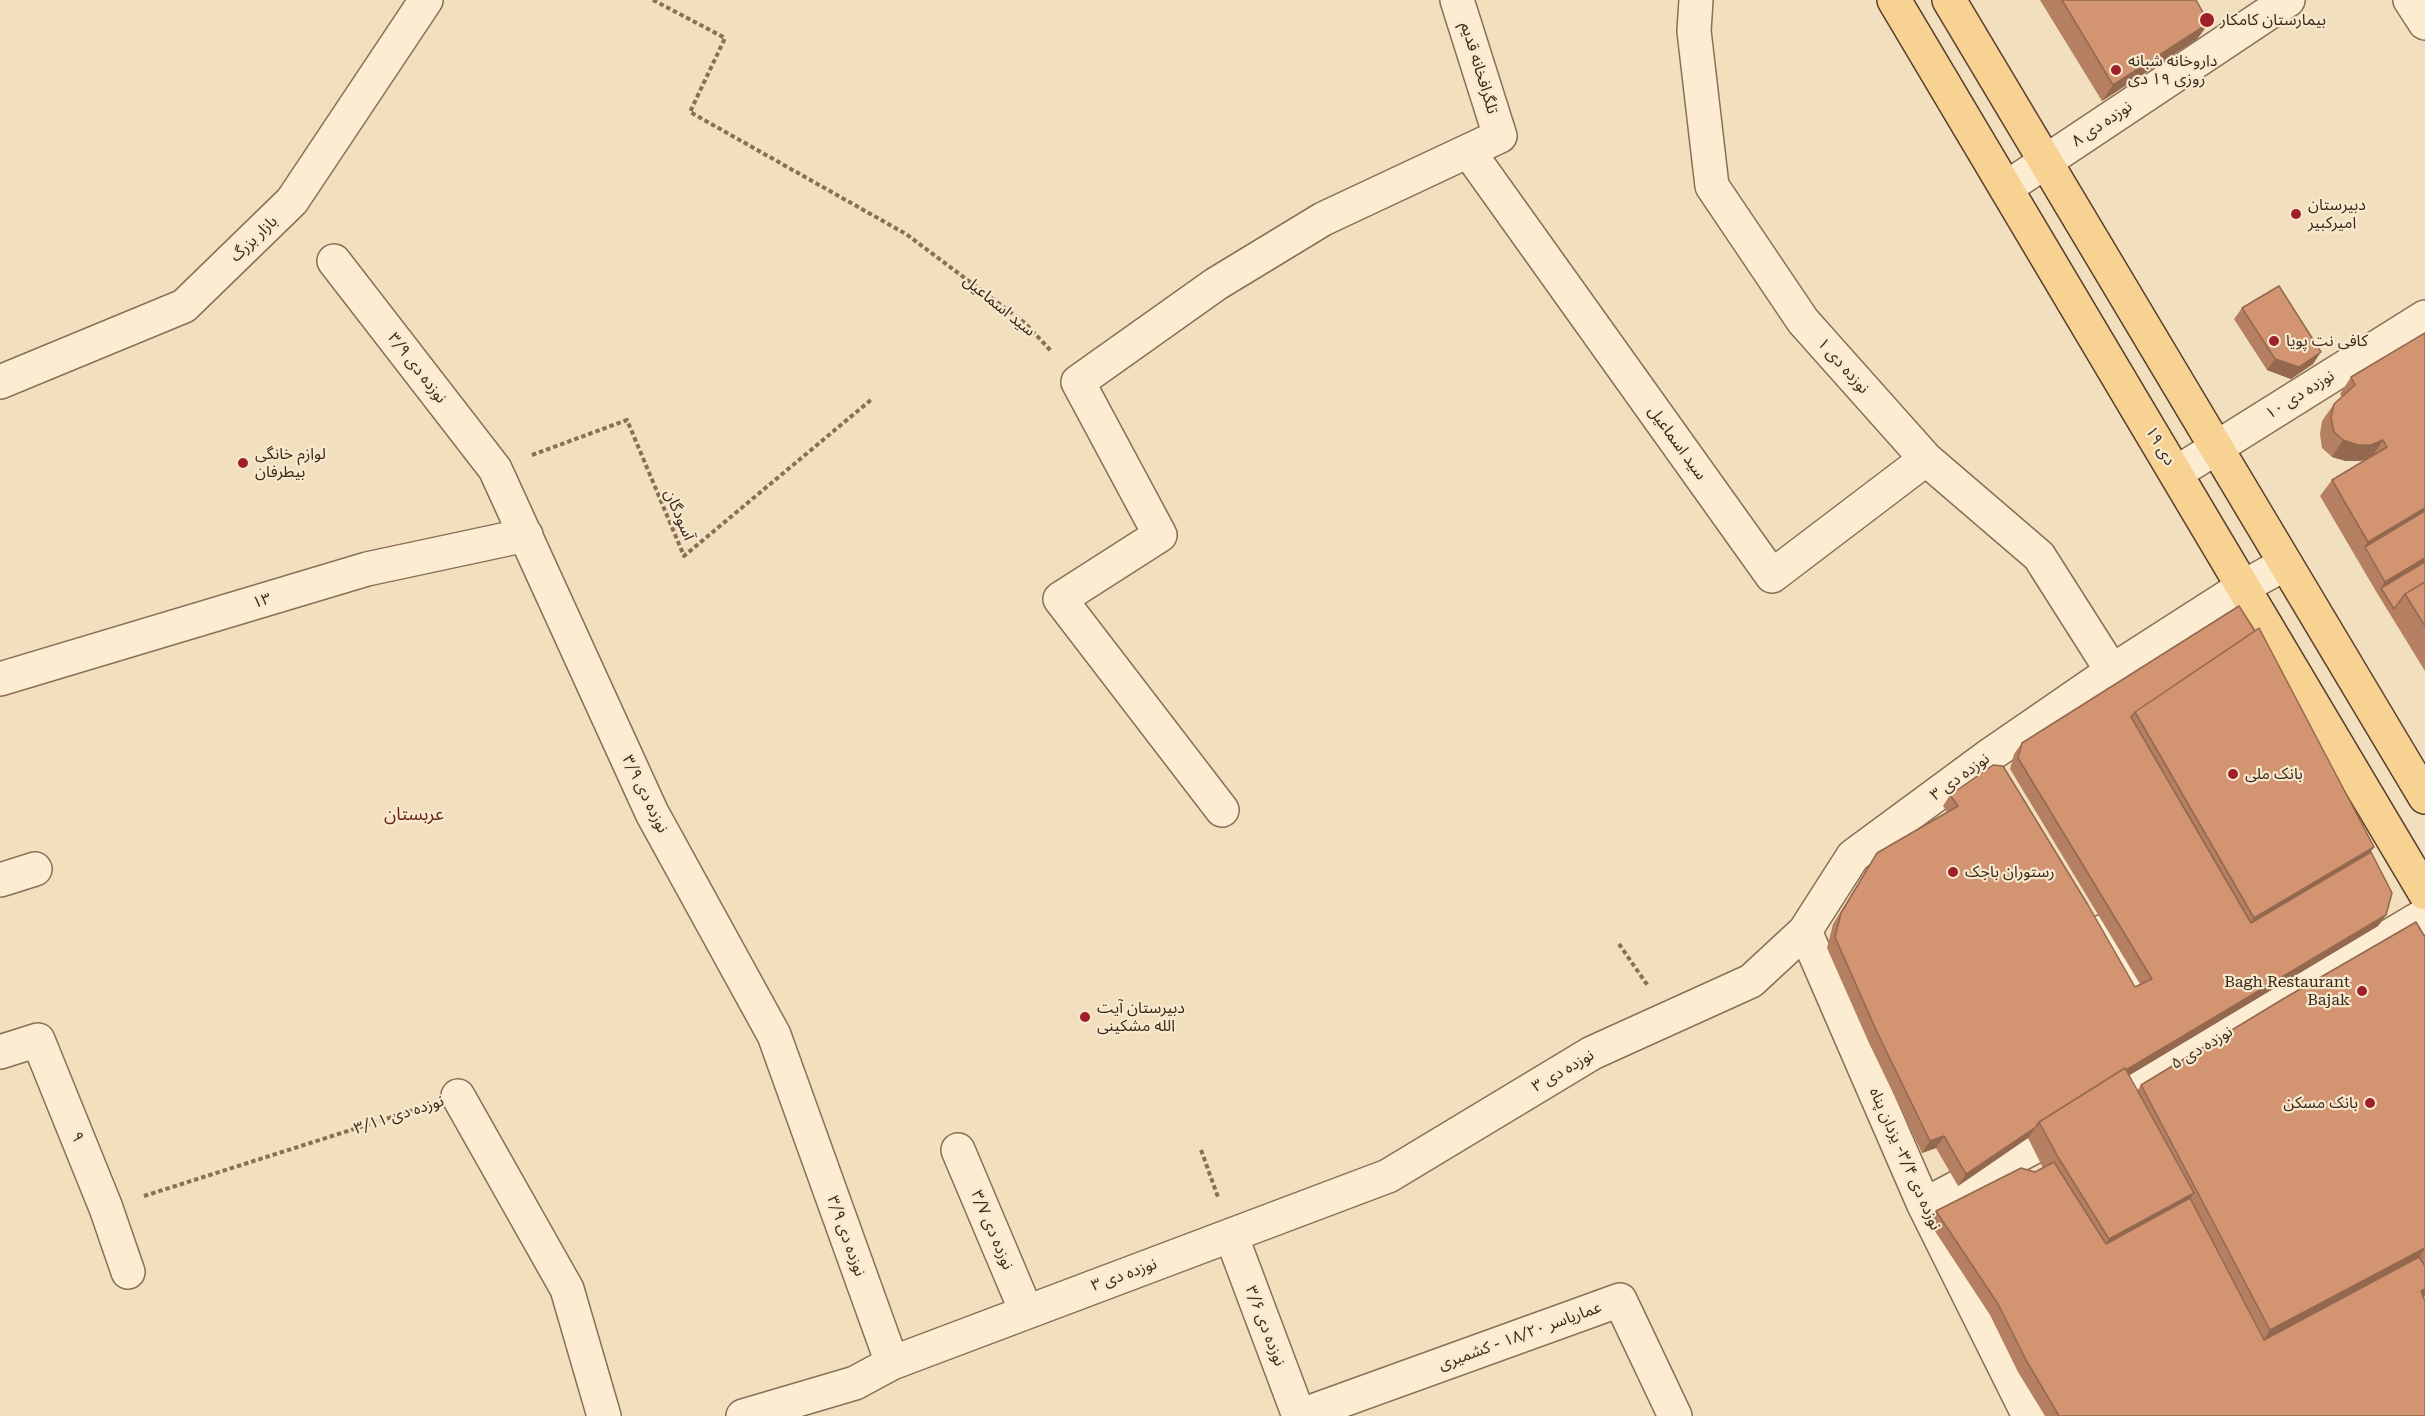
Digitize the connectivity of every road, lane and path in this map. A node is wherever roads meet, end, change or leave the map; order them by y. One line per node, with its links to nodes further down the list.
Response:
1 (426, 0): 15 (street, بازار بزرگ)
2 (653, 0): 16 (path, سید اسماعیل)
3 (1457, 0): 10 (street, تلگرافخانه قدیم)
4 (1696, 0): 19 (street, نوزده دی ۱)
5 (1894, 0): 12 (main road, ۱۹ دی)
6 (1949, 0): 11 (main road)
7 (2288, 0): 11 (street, نوزده دی ۸)
8 (2410, 0): 9 (street)
9 (2425, 23)
10 (1469, 152): 16 (street); 19 (street, سید اسماعیل)
11 (2046, 162): 12 (street, نوزده دی ۸); 18 (main road)
12 (2006, 188): 21 (main road, ۱۹ دی)
13 (334, 261): 20 (street, نوزده دی ۳/۹)
14 (2425, 317): 18 (street, نوزده دی ۱۰)
15 (0, 382)
16 (1078, 382): 28 (street)
17 (872, 399): 20 (path, آسودگان)
18 (2216, 448): 21 (street, نوزده دی ۱۰); 23 (main road)
19 (1926, 459): 25 (street, نوزده دی ۱)
20 (495, 469): 22 (street, نوزده دی ۳/۹)
21 (2176, 473): 24 (main road, ۱۹ دی)
22 (526, 534): 26 (street, ۱۳); 48 (street, نوزده دی ۳/۹)
23 (2285, 564): 24 (street, نوزده دی ۳); 27 (main road)
24 (2243, 587): 25 (street, نوزده دی ۳); 29 (main road, ۱۹ دی)
25 (2112, 671): 35 (street, نوزده دی ۳)
26 (0, 679)
27 (2425, 797)
28 (1222, 810)
29 (2416, 859): 32 (main road, ۱۹ دی)
30 (35, 869): 31 (street)
31 (0, 880)
32 (2425, 892)
33 (2086, 908): 36 (street)
34 (2425, 915): 38 (street, نوزده دی ۵)
35 (1805, 931): 43 (street, نوزده دی ۳/۴- یزدان پناه); 45 (street, نوزده دی ۳)
36 (2130, 979)
37 (0, 1052): 44 (street, ۹)
38 (2133, 1089)
39 (458, 1096): 44 (path, نوزده دی ۳/۱۱); 49 (street, نوزده دی ۳/۱۱)
40 (2032, 1148): 43 (street)
41 (958, 1150): 47 (street, نوزده دی ۳/۷)
42 (1201, 1150): 45 (path)
43 (1924, 1205): 53 (street, نوزده دی ۳/۴- یزدان پناه)
44 (106, 1208): 46 (street, ۹)
45 (1231, 1236): 47 (street, نوزده دی ۳); 51 (street, نوزده دی ۳/۶)
46 (128, 1272)
47 (1026, 1311): 48 (street, نوزده دی ۳)
48 (892, 1363): 50 (street, نوزده دی ۳)
49 (604, 1416)
50 (743, 1416)
51 (1299, 1416): 52 (street, عماریاسر ۱۸/۲۰ - کشمیری)
52 (1675, 1416)
53 (2029, 1416)

